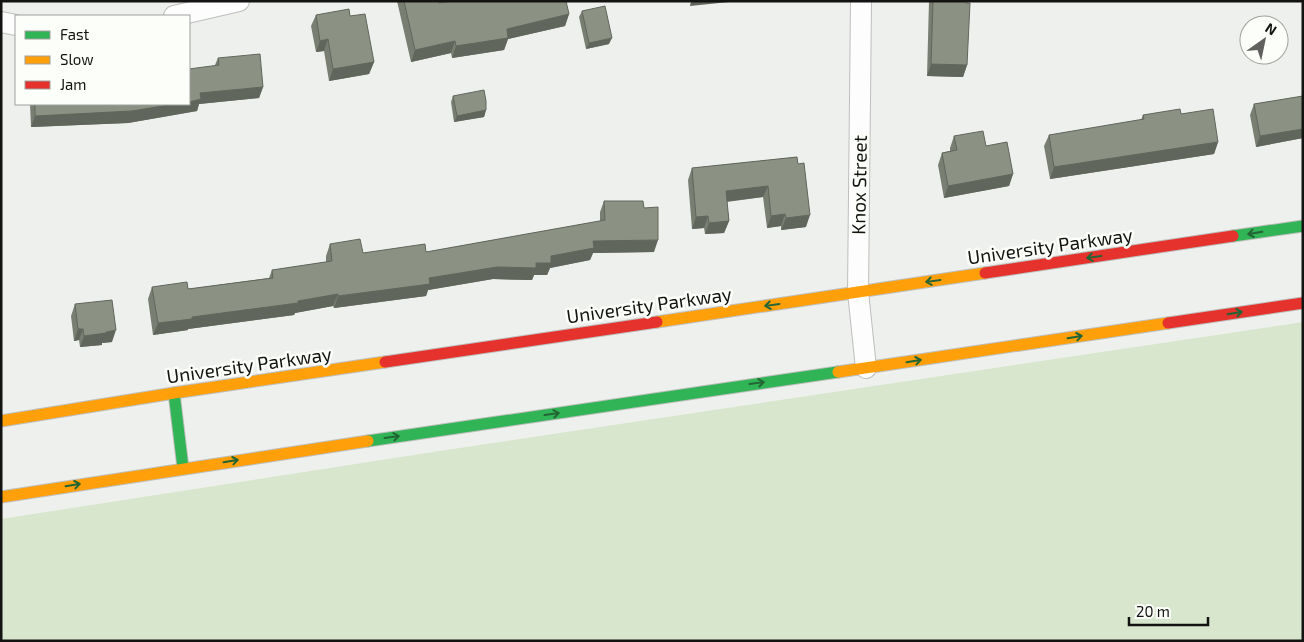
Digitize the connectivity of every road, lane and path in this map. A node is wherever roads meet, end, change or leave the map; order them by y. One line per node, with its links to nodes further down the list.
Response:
1 (239, 1): 3 (street)
2 (862, 1): 7 (street, Knox Street)
3 (178, 15)
4 (1, 22): 5 (street)
5 (15, 25)
6 (1303, 226): 7 (highway, University Parkway, one-way to 7)
7 (858, 292): 9 (street, Knox Street); 10 (highway, University Parkway, one-way to 10)
8 (1303, 302): 9 (highway, one-way to 8)
9 (866, 368): 12 (highway, one-way to 9)
10 (174, 393): 11 (highway, University Parkway); 12 (highway)
11 (1, 421)
12 (183, 468): 13 (highway, one-way to 12)
13 (1, 497)

